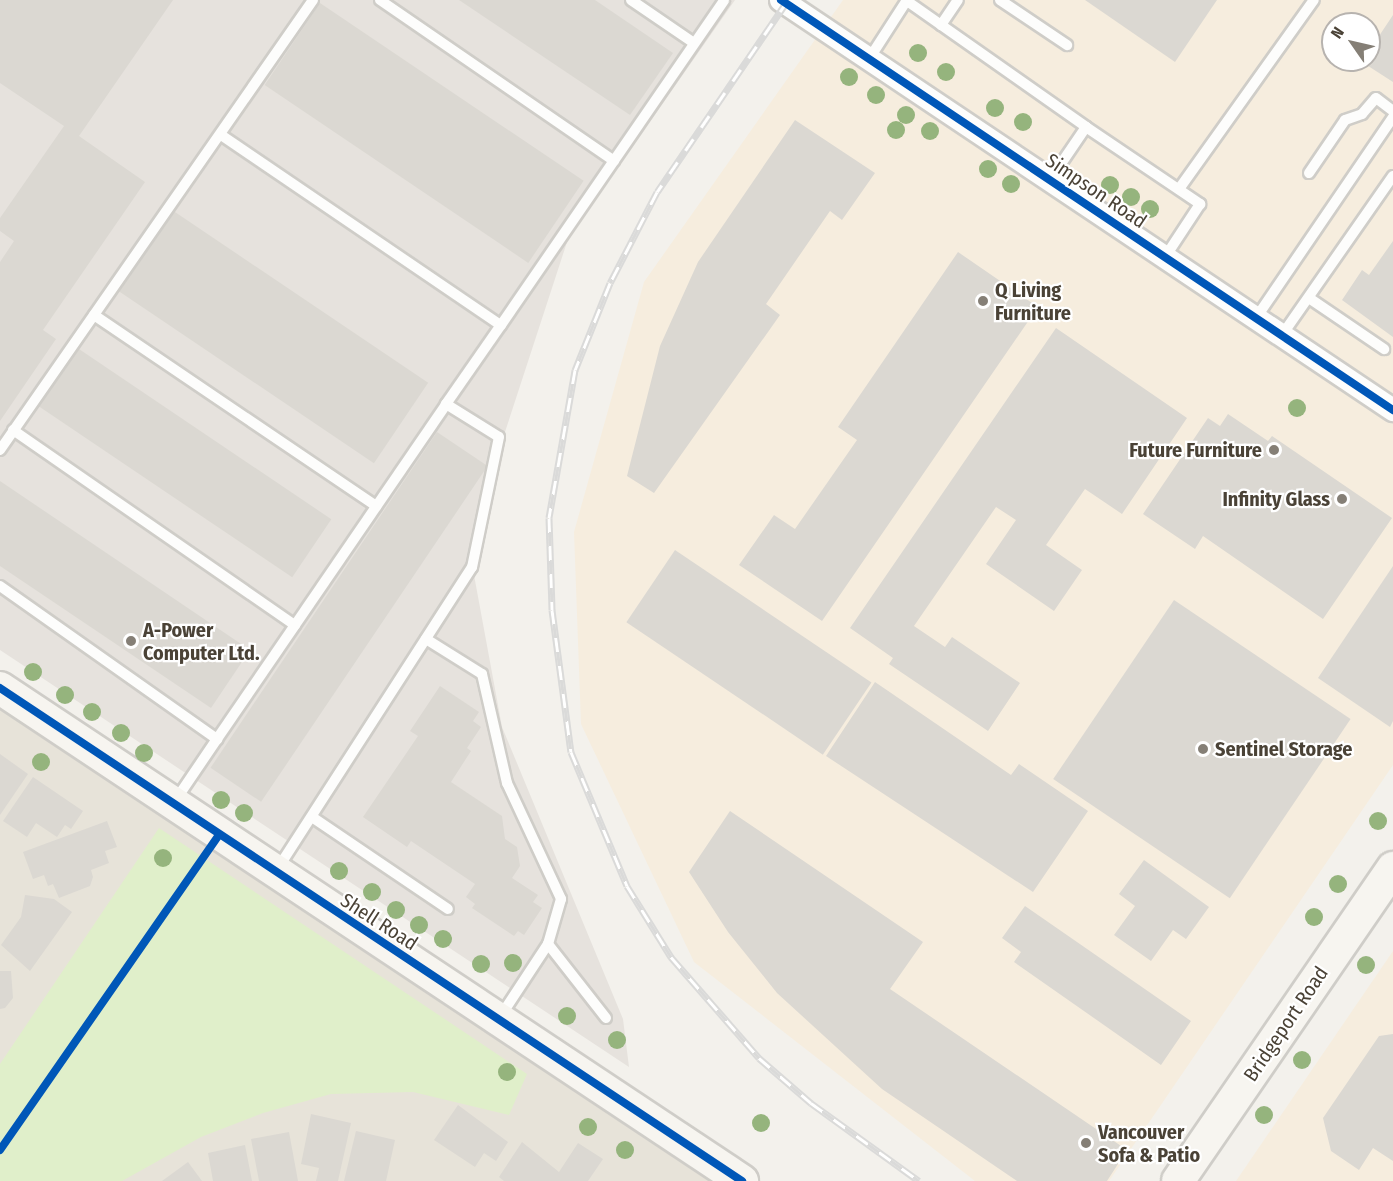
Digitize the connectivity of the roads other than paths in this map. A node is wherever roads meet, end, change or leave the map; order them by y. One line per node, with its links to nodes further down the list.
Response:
1 (313, 0): 17 (lane)
2 (380, 0): 18 (lane)
3 (631, 0): 11 (lane)
4 (724, 0): 11 (lane)
5 (781, 0): 13 (street, Simpson Road)
6 (907, 0): 10 (lane); 13 (lane)
7 (958, 0): 10 (lane)
8 (1000, 0): 12 (lane)
9 (1314, 0): 22 (lane)
10 (941, 25): 16 (lane)
11 (694, 43): 18 (lane)
12 (1067, 45)
13 (869, 59): 21 (street, Simpson Road)
14 (1393, 111): 19 (lane)
15 (1393, 117): 26 (lane)
16 (1086, 127): 21 (lane); 22 (lane)
17 (221, 135): 25 (lane); 27 (lane)
18 (614, 161): 27 (lane)
19 (1309, 173)
20 (1393, 176): 24 (lane)
21 (1050, 180): 23 (street, Simpson Road)
22 (1179, 189): 23 (lane)
23 (1165, 257): 26 (street, Simpson Road)
24 (1309, 298): 28 (lane); 29 (lane)
25 (94, 315): 32 (lane); 34 (lane)
26 (1257, 318): 28 (street, Simpson Road)
27 (501, 325): 30 (lane)
28 (1282, 335): 31 (street, Simpson Road)
29 (1384, 349)
30 (446, 404): 34 (lane); 37 (lane)
31 (1393, 410)
32 (13, 430): 33 (lane); 36 (lane)
33 (0, 450)
34 (376, 506): 36 (lane)
35 (0, 586): 39 (lane)
36 (295, 626): 39 (lane)
37 (426, 639): 41 (lane); 45 (lane)
38 (0, 688): 40 (street, Shell Road)
39 (217, 739): 40 (lane)
40 (173, 805): 43 (street, Shell Road)
41 (312, 817): 43 (lane); 44 (lane)
42 (1393, 868): 49 (street, Bridgeport Road)
43 (275, 873): 47 (street, Shell Road)
44 (448, 909)
45 (548, 944): 46 (lane); 47 (lane)
46 (606, 1018)
47 (498, 1020): 48 (street, Shell Road)
48 (742, 1181)
49 (1178, 1181)

